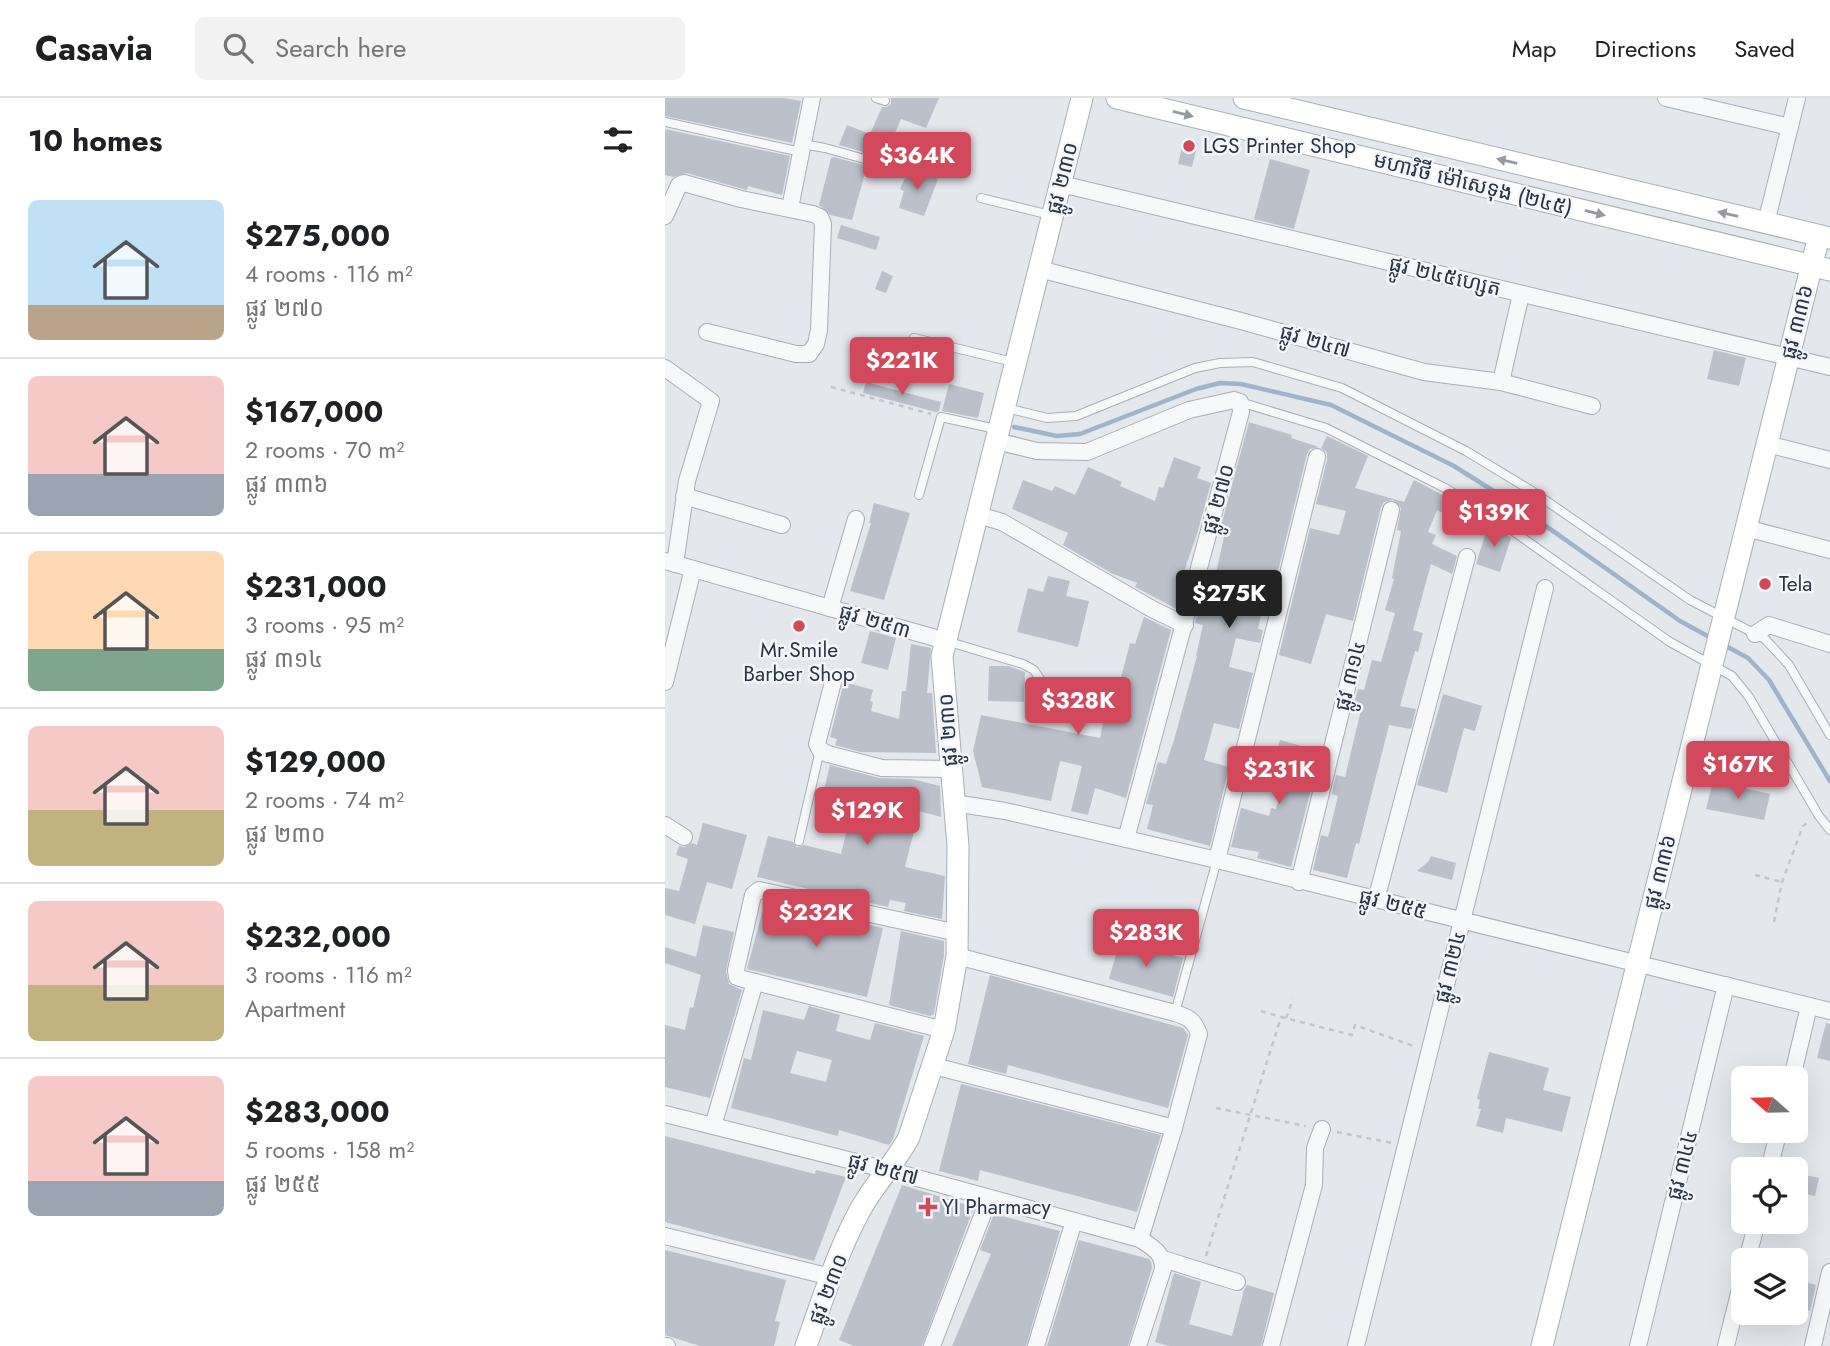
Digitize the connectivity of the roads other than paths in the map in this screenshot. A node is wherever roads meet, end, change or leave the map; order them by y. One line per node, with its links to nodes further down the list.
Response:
1 (812, 98): 9 (street)
2 (1082, 98): 11 (street, ផ្លូវ ២៣០)
3 (1117, 98): 18 (street, មហាវិថី ម៉ៅសេទុង (២៤៥), one-way to 18)
4 (1666, 98): 8 (street)
5 (1797, 98): 8 (street)
6 (1251, 99): 16 (street, មហាវិថី ម៉ៅសេទុង (២៤៥), one-way to 6)
7 (665, 122): 9 (lane)
8 (1790, 127): 16 (street)
9 (801, 148): 10 (lane); 13 (street)
10 (879, 163)
11 (1061, 184): 15 (street, ផ្លូវ ២៣០); 20 (street, ផ្លូវ ២៤៥ហ្សេត)
12 (981, 198): 15 (lane)
13 (790, 208): 14 (street); 21 (street)
14 (665, 216)
15 (1053, 216): 19 (street, ផ្លូវ ២៣០)
16 (1766, 223): 17 (street, មហាវិថី ម៉ៅសេទុង (២៤៥))
17 (1826, 234): 18 (street, ផ្លូវ ៣៣៦)
18 (1820, 267): 23 (street, ផ្លូវ ៣៣៦)
19 (1039, 269): 24 (street, ផ្លូវ ២៣០); 27 (street, ផ្លូវ ២៤៧)
20 (1521, 294): 23 (street, ផ្លូវ ២៤៥ហ្សេត); 27 (street)
21 (707, 332)
22 (914, 338): 24 (lane)
23 (1788, 358): 25 (street, ផ្លូវ ២៤៥ហ្សេត); 32 (street, ផ្លូវ ៣៣៦)
24 (1016, 363): 30 (street, ផ្លូវ ២៣០)
25 (1830, 367)
26 (665, 368): 36 (street)
27 (1501, 382): 29 (street, ផ្លូវ ២៤៧)
28 (1240, 402): 31 (street); 49 (street, ផ្លូវ ២៧០); 53 (lane)
29 (1592, 406)
30 (1005, 408): 31 (street, ផ្លូវ ២៣០); 48 (lane)
31 (998, 436): 35 (lane); 38 (street, ផ្លូវ ២៣០)
32 (1767, 444): 34 (street); 41 (street, ផ្លូវ ៣៣៦)
33 (1317, 457): 66 (street)
34 (1830, 460)
35 (919, 495)
36 (684, 496): 40 (street); 44 (street)
37 (1391, 510): 67 (street, ផ្លូវ ៣១៤)
38 (978, 515): 49 (street); 51 (street, ផ្លូវ ២៣០)
39 (856, 519): 47 (street)
40 (782, 525)
41 (1746, 528): 42 (street); 48 (street, ផ្លូវ ៣៣៦)
42 (1830, 550)
43 (1467, 557): 68 (street)
44 (670, 563): 45 (street, ផ្លូវ ២៥៣)
45 (693, 569): 47 (street, ផ្លូវ ២៥៣); 54 (street)
46 (1545, 588): 69 (street, ផ្លូវ ៣២៤)
47 (830, 608): 51 (street, ផ្លូវ ២៥៣)
48 (1723, 619): 50 (lane); 53 (street, ផ្លូវ ៣៣៦)
49 (1185, 625): 64 (street, ផ្លូវ ២៧០)
50 (1755, 634): 52 (street); 57 (lane)
51 (946, 641): 56 (lane, ផ្លូវ ២៥៣); 59 (street, ផ្លូវ ២៣០)
52 (1830, 644)
53 (1712, 660): 62 (lane); 72 (street, ផ្លូវ ៣៣៦)
54 (665, 682)
55 (832, 682): 58 (street)
56 (1071, 701)
57 (1830, 735)
58 (820, 750): 59 (street); 65 (lane)
59 (950, 769): 60 (street, ផ្លូវ ២៣០)
60 (954, 803): 64 (street, ផ្លូវ ២៥៥); 70 (street, ផ្លូវ ២៣០)
61 (665, 825): 63 (street)
62 (1830, 830)
63 (684, 837)
64 (1126, 839): 66 (street, ផ្លូវ ២៥៥)
65 (799, 841)
66 (1217, 860): 67 (street, ផ្លូវ ២៥៥); 77 (lane)
67 (1299, 881): 68 (street, ផ្លូវ ២៥៥)
68 (1376, 900): 69 (street, ផ្លូវ ២៥៥)
69 (1462, 921): 72 (street, ផ្លូវ ២៥៥); 100 (street, ផ្លូវ ៣២៤)
70 (958, 933): 71 (street, ផ្លូវ ២៣០); 73 (street)
71 (957, 956): 77 (street); 78 (street, ផ្លូវ ២៣០)
72 (1637, 962): 74 (street, ផ្លូវ ២៥៥); 101 (street, ផ្លូវ ៣៣៦)
73 (755, 982): 78 (street); 82 (street)
74 (1726, 985): 75 (street, ផ្លូវ ២៥៥); 102 (street, ផ្លូវ ៣៤៤)
75 (1809, 1006): 76 (street, ផ្លូវ ២៥៥); 80 (street)
76 (1830, 1011)
77 (1175, 1013): 83 (street)
78 (944, 1030): 79 (street, ផ្លូវ ២៣០)
79 (934, 1066): 83 (street); 85 (street, ផ្លូវ ២៣០)
80 (1795, 1066)
81 (665, 1114): 82 (street, ផ្លូវ ២៥៧)
82 (713, 1126): 85 (street, ផ្លូវ ២៥៧)
83 (1174, 1128): 89 (street)
84 (1322, 1129): 99 (street)
85 (888, 1170): 86 (street, ផ្លូវ ២៥៧); 92 (street, ផ្លូវ ២៣០)
86 (989, 1198): 87 (street, ផ្លូវ ២៥៧); 96 (street)
87 (1074, 1221): 89 (street, ផ្លូវ ២៥៧); 97 (street)
88 (665, 1236): 92 (street)
89 (1140, 1239): 90 (street)
90 (1163, 1259): 93 (street); 98 (street)
91 (1830, 1272): 104 (street)
92 (831, 1277): 95 (street, ផ្លូវ ២៣០)
93 (1237, 1282)
94 (1731, 1325): 103 (street)
95 (806, 1346)
96 (932, 1346)
97 (1036, 1346)
98 (1138, 1346)
99 (1271, 1346)
100 (1356, 1346)
101 (1542, 1346)
102 (1638, 1346)
103 (1726, 1346)
104 (1813, 1346)

